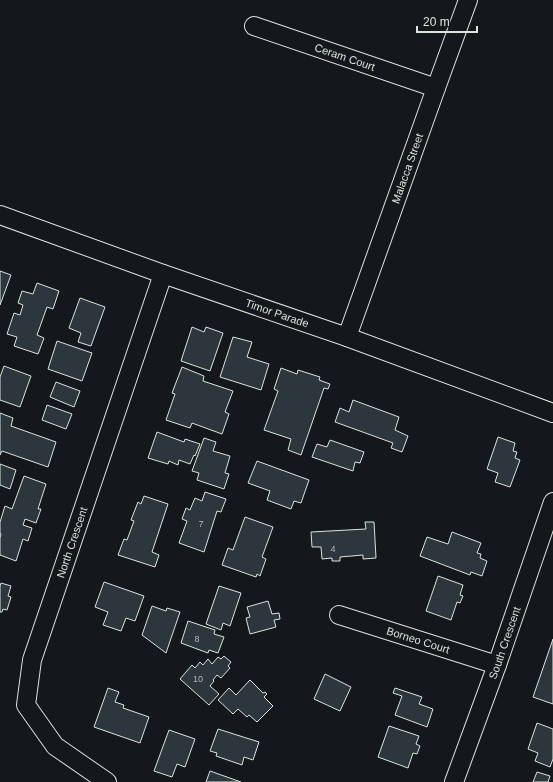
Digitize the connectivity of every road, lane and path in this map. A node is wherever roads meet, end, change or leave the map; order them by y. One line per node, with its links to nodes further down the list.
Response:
1 (468, 0): 3 (street, Malacca Street)
2 (254, 26): 3 (street, Ceram Court)
3 (436, 88): 6 (street, Malacca Street)
4 (0, 215): 5 (street, Timor Parade)
5 (163, 274): 6 (street, Timor Parade); 11 (street, North Crescent)
6 (347, 337): 7 (street, Timor Parade)
7 (553, 413)
8 (553, 502): 10 (street, South Crescent)
9 (339, 614): 10 (street, Borneo Court)
10 (497, 666): 12 (street, South Crescent)
11 (107, 782)
12 (454, 782)

